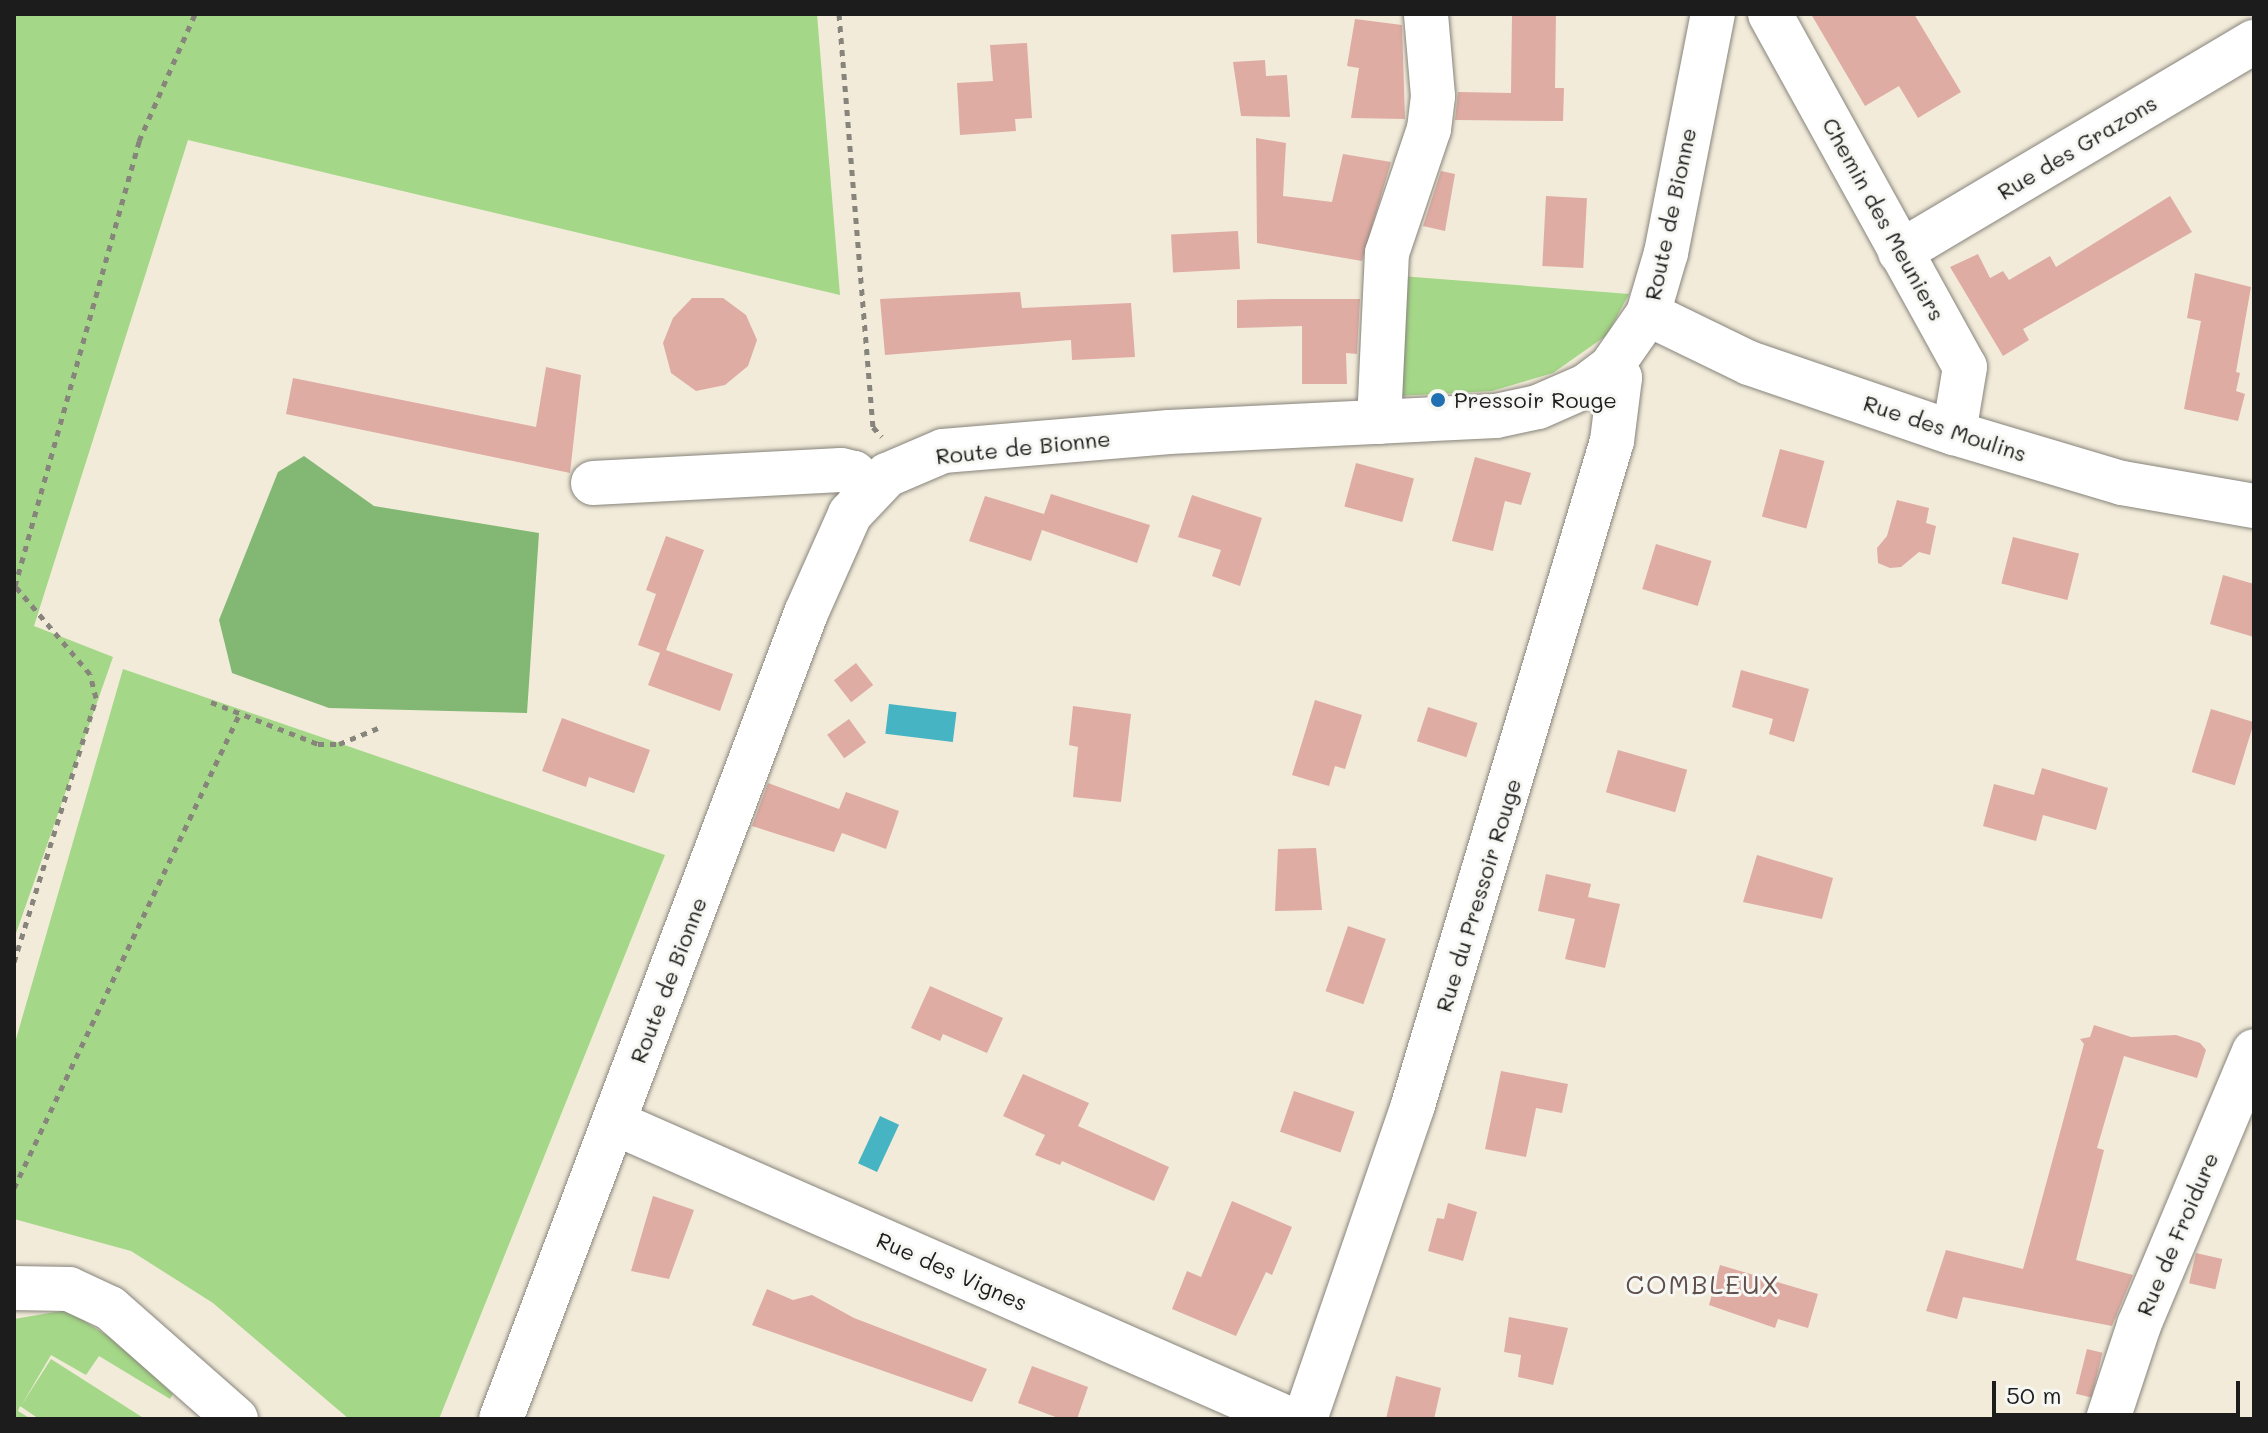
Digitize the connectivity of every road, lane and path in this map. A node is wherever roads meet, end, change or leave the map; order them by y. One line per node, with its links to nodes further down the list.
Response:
1 (195, 14): 19 (path)
2 (839, 14): 12 (path)
3 (1426, 14): 10 (street)
4 (1713, 14): 8 (street, Route de Bionne)
5 (1770, 14): 7 (street, Chemin des Meuniers)
6 (2254, 42): 7 (street, Rue des Grazons)
7 (1900, 252): 11 (street, Chemin des Meuniers)
8 (1648, 314): 9 (street, Route de Bionne); 11 (street, Rue des Moulins)
9 (1611, 367): 10 (street, Route de Bionne); 27 (street, Rue du Pressoir Rouge)
10 (1379, 422): 12 (street, Route de Bionne)
11 (1954, 433): 15 (street, Rue des Moulins)
12 (907, 464): 14 (street, Route de Bionne)
13 (593, 483): 14 (street)
14 (870, 490): 21 (street, Route de Bionne)
15 (2254, 506)
16 (211, 702): 17 (path)
17 (239, 715): 18 (path); 22 (path)
18 (378, 728)
19 (14, 962)
20 (2254, 1051): 28 (street, Rue de Froidure)
21 (615, 1123): 25 (street, Route de Bionne); 26 (street, Rue des Vignes)
22 (14, 1188)
23 (14, 1288): 24 (street)
24 (236, 1419)
25 (501, 1419)
26 (1289, 1419)
27 (1305, 1419)
28 (2108, 1419)

